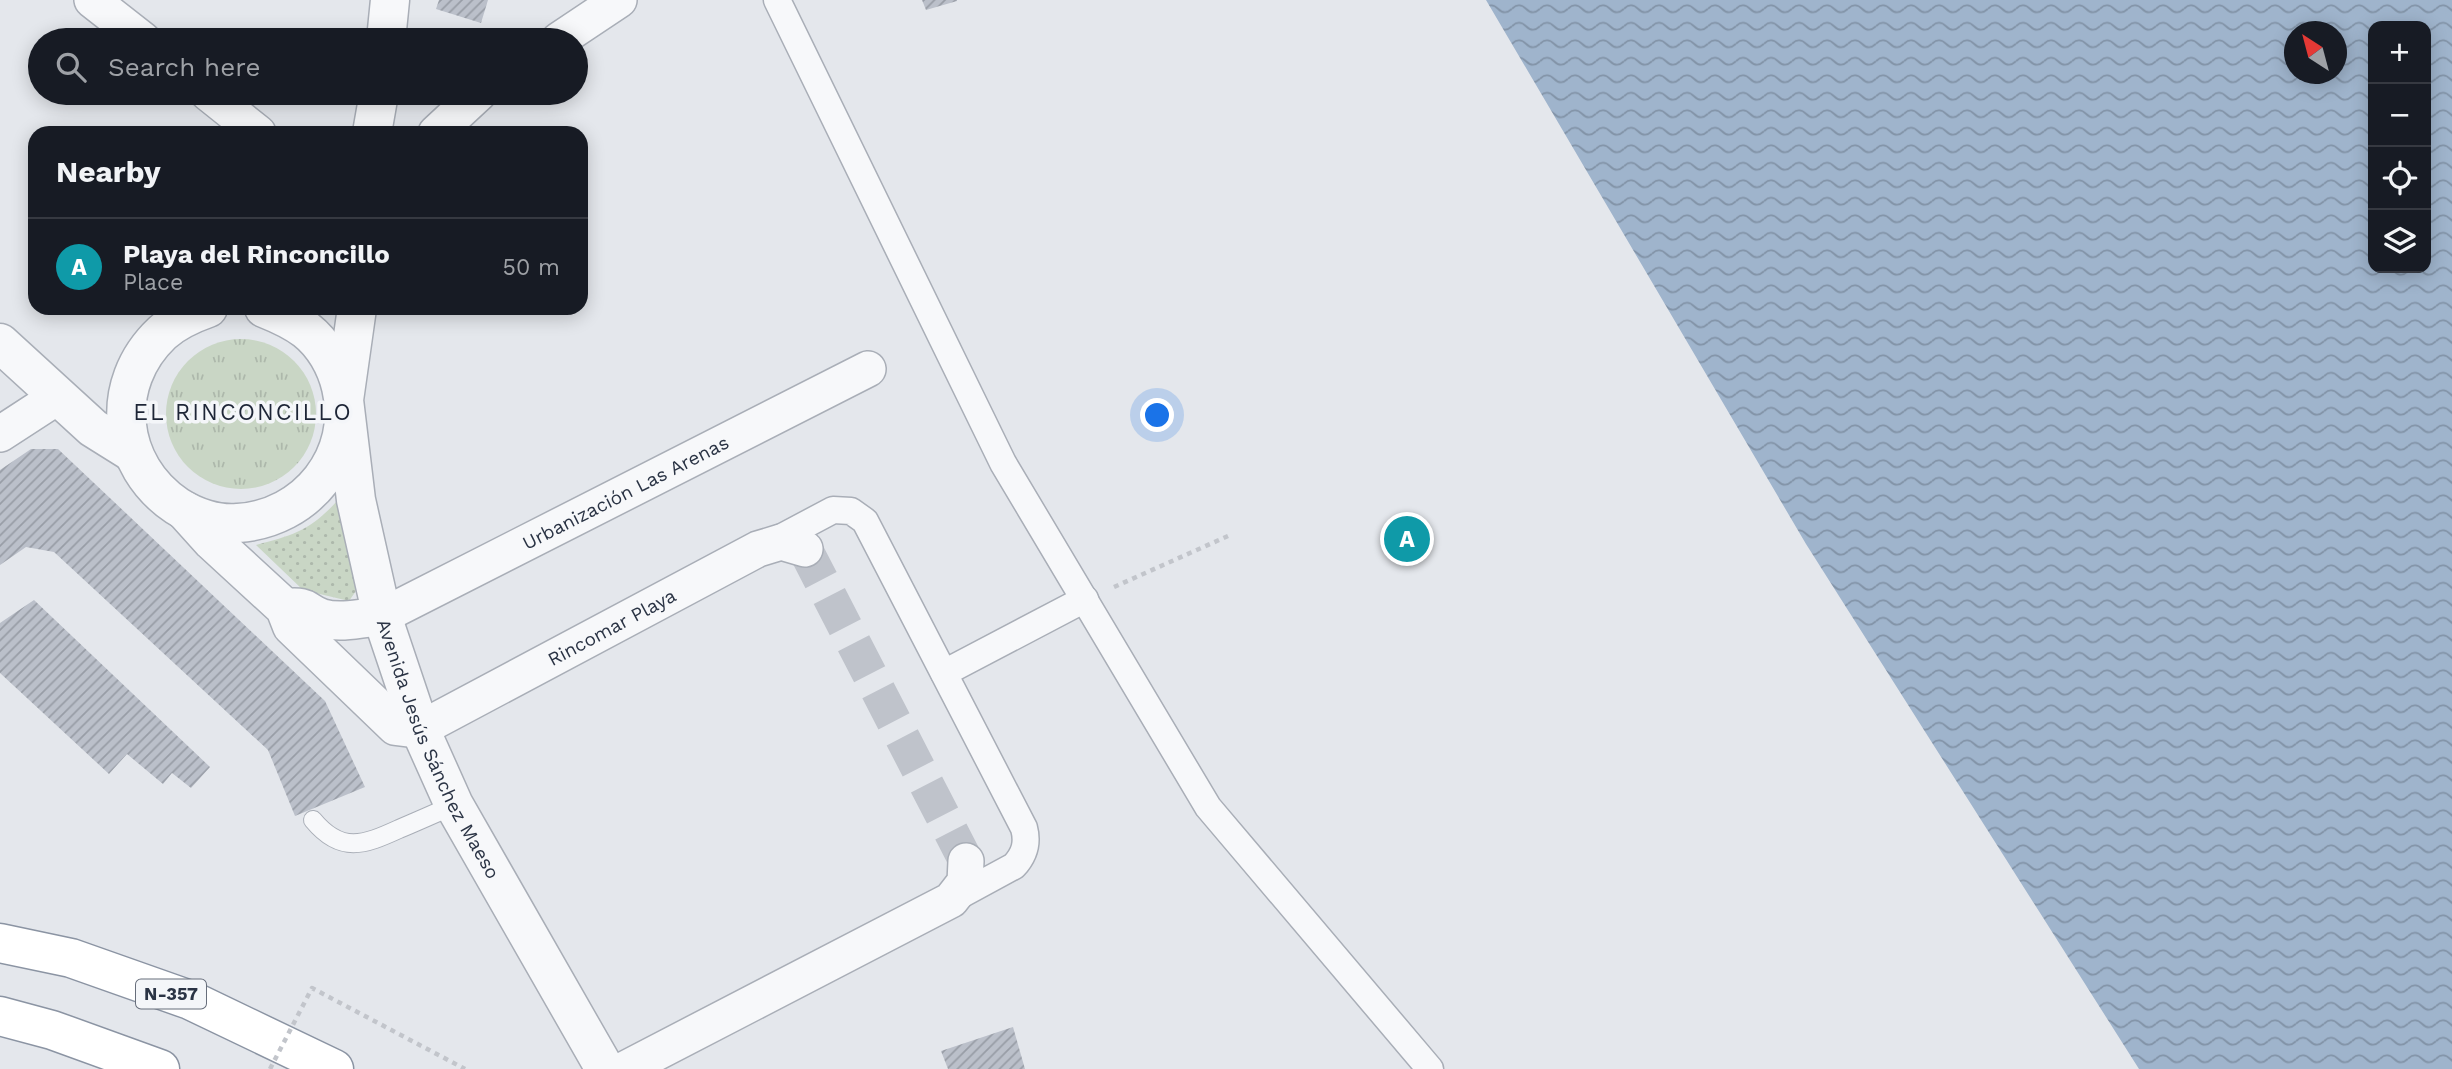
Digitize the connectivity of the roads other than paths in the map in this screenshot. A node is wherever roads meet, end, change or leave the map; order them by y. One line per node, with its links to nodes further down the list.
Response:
1 (93, 0): 5 (street)
2 (390, 0): 6 (street)
3 (620, 0): 7 (street)
4 (777, 0): 26 (street)
5 (128, 28)
6 (387, 28)
7 (577, 28)
8 (223, 105): 11 (street)
9 (377, 105): 12 (street)
10 (466, 105): 13 (street)
11 (249, 126)
12 (373, 126)
13 (444, 126)
14 (190, 315): 22 (street)
15 (281, 315): 20 (street)
16 (356, 315): 20 (street)
17 (0, 343): 19 (street)
18 (869, 369): 28 (street, Urbanización Las Arenas)
19 (57, 397): 21 (street); 22 (street)
20 (344, 400): 23 (street); 28 (street, Avenida Jesús Sánchez Maeso)
21 (0, 435)
22 (133, 453): 23 (street)
23 (184, 511): 27 (street)
24 (769, 544): 25 (street); 29 (street); 30 (street, Rincomar Playa)
25 (805, 549)
26 (1085, 599): 29 (street); 41 (street)
27 (285, 608): 28 (street); 30 (street)
28 (383, 616): 30 (street, Avenida Jesús Sánchez Maeso)
29 (944, 673): 34 (street)
30 (420, 729): 31 (street, Avenida Jesús Sánchez Maeso)
31 (454, 805): 32 (lane); 39 (street, Avenida Jesús Sánchez Maeso)
32 (313, 820)
33 (966, 861): 34 (street)
34 (951, 900): 40 (street)
35 (0, 943): 38 (highway, N-357)
36 (0, 1016): 37 (highway)
37 (160, 1069)
38 (334, 1069)
39 (605, 1069)
40 (625, 1069)
41 (1430, 1069)

